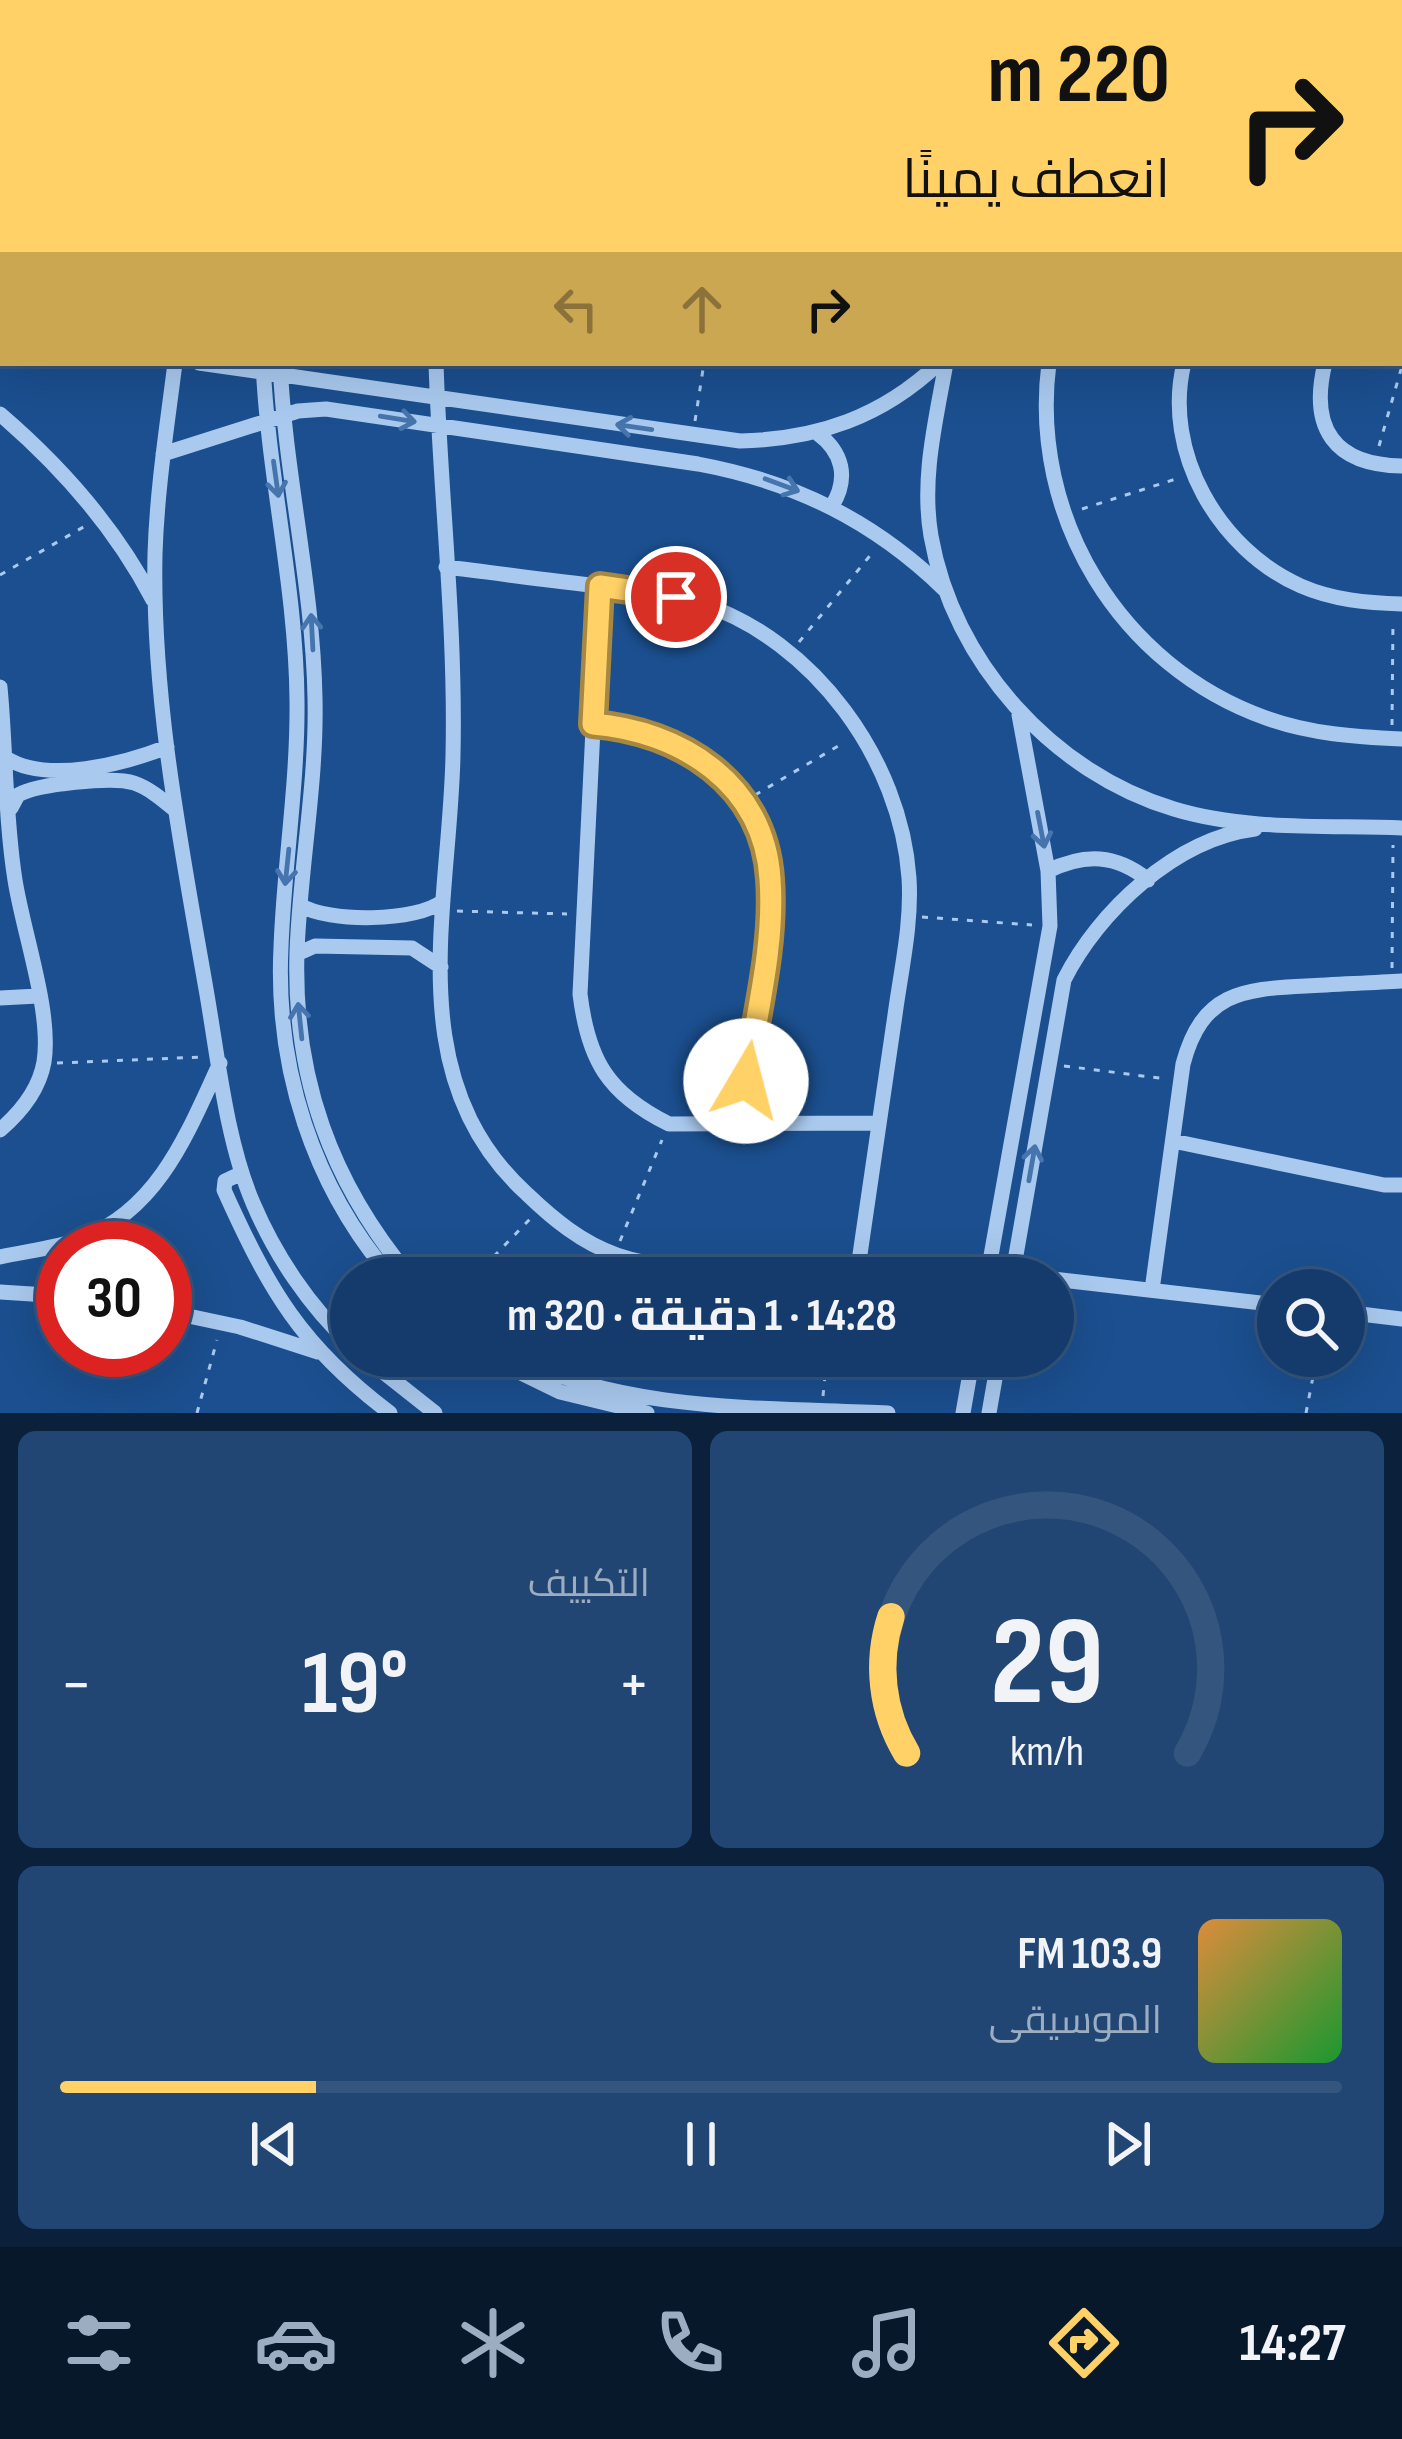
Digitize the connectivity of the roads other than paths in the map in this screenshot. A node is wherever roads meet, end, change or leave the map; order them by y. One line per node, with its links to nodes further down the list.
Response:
1 (175, 366): 15 (street)
2 (236, 366): 9 (street)
3 (436, 366): 10 (street)
4 (938, 366): 14 (street)
5 (942, 366): 20 (street)
6 (1049, 366): 26 (street)
7 (1184, 366): 21 (street)
8 (1324, 366): 16 (street)
9 (272, 369): 10 (street); 12 (street)
10 (437, 399): 13 (street); 14 (street, one-way to 10)
11 (0, 414): 22 (street)
12 (276, 418): 13 (street, one-way to 13); 15 (street); 35 (street, one-way to 12); 52 (street, one-way to 52)
13 (438, 425): 17 (street, one-way to 17); 18 (street)
14 (817, 433): 17 (street)
15 (163, 454): 22 (street)
16 (1402, 466)
17 (832, 506): 20 (street)
18 (446, 567): 19 (street); 36 (street)
19 (600, 586): 25 (street); 43 (street)
20 (945, 590): 24 (street)
21 (1398, 604)
22 (156, 607): 27 (street)
23 (0, 687): 28 (street)
24 (1019, 715): 31 (street); 33 (street, one-way to 33)
25 (593, 724): 44 (street); 44 (street)
26 (1397, 738)
27 (166, 747): 28 (street); 30 (street)
28 (6, 758): 29 (street)
29 (10, 810): 30 (street); 40 (street)
30 (175, 810): 42 (street)
31 (1299, 824): 32 (street); 34 (street)
32 (1397, 828)
33 (1048, 871): 34 (street); 56 (street)
34 (1148, 880): 57 (street, one-way to 34)
35 (301, 905): 36 (street); 37 (street)
36 (443, 906): 38 (street)
37 (297, 955): 38 (street); 53 (street, one-way to 37)
38 (442, 967): 54 (street)
39 (1397, 981): 46 (street)
40 (38, 996): 41 (street); 45 (street)
41 (0, 998)
42 (219, 1060): 47 (street); 49 (street)
43 (879, 1123): 44 (street); 55 (street)
44 (740, 1124)
45 (0, 1130)
46 (1173, 1141): 48 (street); 59 (street)
47 (242, 1173): 66 (street); 67 (street)
48 (1402, 1185)
49 (116, 1221)
50 (36, 1249): 51 (street)
51 (0, 1257)
52 (376, 1257)
53 (395, 1257)
54 (625, 1257)
55 (860, 1257)
56 (991, 1257)
57 (1016, 1257)
58 (1074, 1281): 59 (street)
59 (1153, 1290): 62 (street)
60 (0, 1292): 61 (street)
61 (36, 1293)
62 (1257, 1302)
63 (1365, 1315): 65 (street)
64 (192, 1317): 67 (street)
65 (1402, 1319)
66 (330, 1322)
67 (322, 1353): 73 (street)
68 (390, 1377): 74 (street)
69 (529, 1377): 75 (street)
70 (561, 1377): 76 (street)
71 (969, 1377): 77 (street)
72 (995, 1377): 78 (street)
73 (390, 1413)
74 (435, 1413)
75 (647, 1413)
76 (888, 1413)
77 (963, 1413)
78 (989, 1413)

